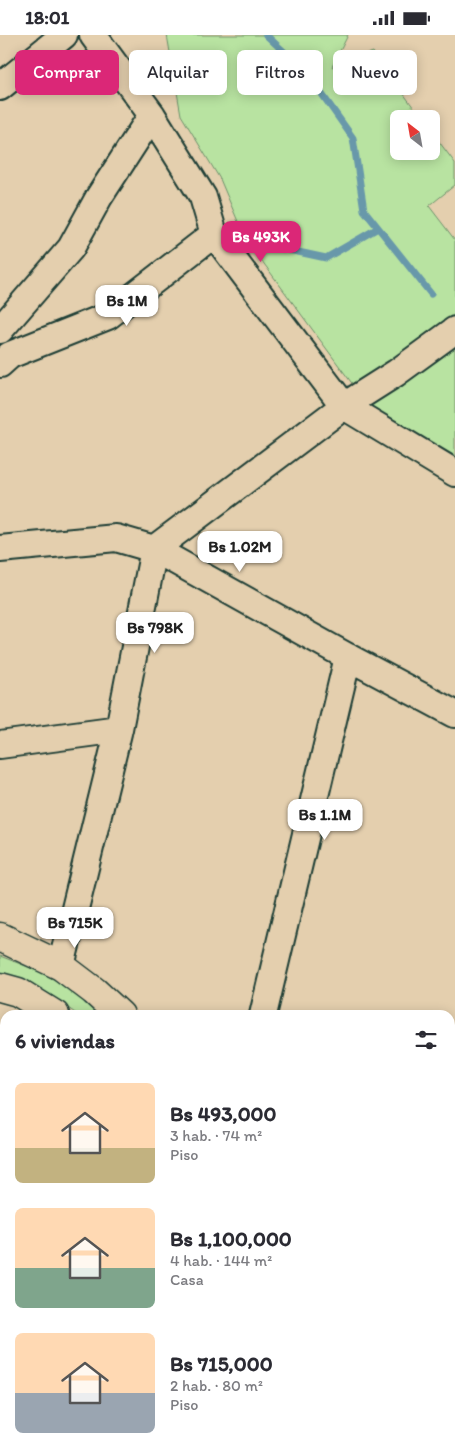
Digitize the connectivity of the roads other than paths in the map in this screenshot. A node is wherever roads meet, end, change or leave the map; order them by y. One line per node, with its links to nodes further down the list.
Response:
1 (64, 35): 3 (street)
2 (93, 35): 4 (street)
3 (0, 87)
4 (152, 115): 5 (street); 6 (street)
5 (214, 234): 8 (street); 9 (street)
6 (0, 330)
7 (455, 330): 9 (street)
8 (3, 357)
9 (344, 406): 10 (street); 12 (street)
10 (455, 473)
11 (0, 549): 12 (street)
12 (154, 549): 13 (street); 15 (street)
13 (348, 657): 14 (street); 22 (street)
14 (455, 714)
15 (120, 729): 16 (street); 18 (street)
16 (0, 745)
17 (0, 937): 18 (street)
18 (61, 965): 21 (street)
19 (0, 987): 20 (street)
20 (47, 1010)
21 (115, 1010)
22 (264, 1010)

